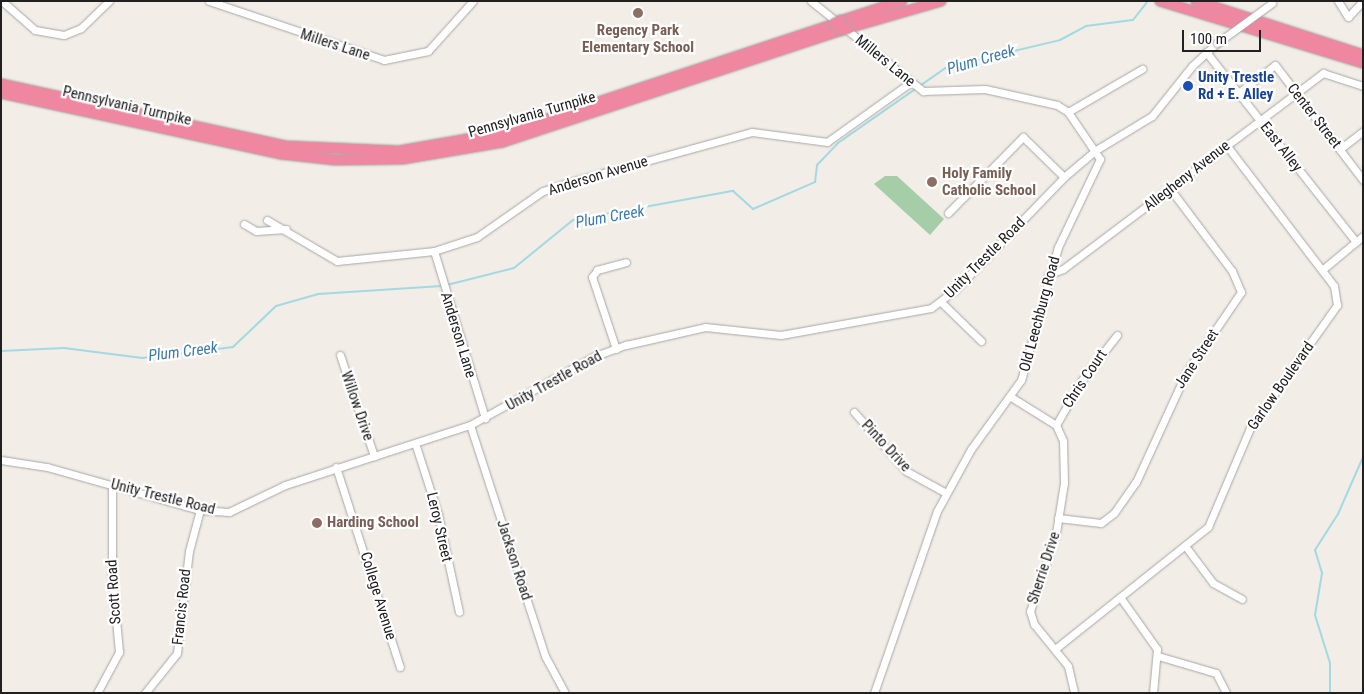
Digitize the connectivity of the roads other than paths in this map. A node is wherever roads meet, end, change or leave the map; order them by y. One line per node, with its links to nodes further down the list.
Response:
1 (2, 1): 12 (street)
2 (209, 1): 3 (street, Millers Lane)
3 (473, 1)
4 (811, 1): 19 (street, Millers Lane)
5 (902, 1): 13 (highway, Pennsylvania Turnpike)
6 (941, 1): 13 (highway, Pennsylvania Turnpike)
7 (1160, 1): 16 (highway)
8 (1196, 1): 15 (highway)
9 (1338, 1): 11 (street)
10 (1274, 2): 14 (street, Unity Trestle Road, bridge)
11 (1363, 2)
12 (103, 3)
13 (841, 26): 18 (highway, Pennsylvania Turnpike); 22 (highway, Pennsylvania Turnpike)
14 (1206, 52): 23 (street, East Alley); 29 (street, Unity Trestle Road)
15 (1363, 54)
16 (1363, 64)
17 (1142, 69): 24 (street)
18 (1, 84)
19 (916, 86): 24 (street, Millers Lane); 39 (street, Anderson Avenue)
20 (1363, 86): 21 (street, Allegheny Avenue)
21 (1296, 92): 23 (street, Center Street); 25 (street, Allegheny Avenue); 28 (street, Center Street)
22 (1, 93)
23 (1238, 93): 25 (street, East Alley)
24 (1068, 112): 29 (street, Millers Lane)
25 (1260, 120): 27 (street, Allegheny Avenue); 38 (street, East Alley)
26 (1363, 132): 28 (street)
27 (1226, 146): 32 (street, Allegheny Avenue); 41 (street, Garlow Boulevard)
28 (1340, 149): 31 (street, Center Street)
29 (1096, 150): 30 (street, Unity Trestle Road); 42 (street, Old Leechburg Road)
30 (1064, 177): 33 (street); 43 (street, Unity Trestle Road)
31 (1363, 180)
32 (1171, 190): 42 (street, Allegheny Avenue); 60 (street, Jane Street)
33 (948, 213)
34 (267, 220): 36 (street, Anderson Avenue)
35 (244, 224): 36 (street)
36 (286, 229): 39 (street, Anderson Avenue)
37 (1363, 236): 38 (street)
38 (1356, 242): 41 (street)
39 (434, 251): 50 (street, Anderson Lane)
40 (626, 262): 46 (street)
41 (1322, 270): 61 (street, Garlow Boulevard)
42 (1048, 275): 48 (street, Old Leechburg Road)
43 (941, 302): 45 (street); 46 (street, Unity Trestle Road)
44 (1117, 336): 52 (street, Chris Court)
45 (982, 341)
46 (616, 349): 50 (street, Unity Trestle Road)
47 (340, 355): 54 (street, Willow Drive)
48 (1011, 397): 52 (street); 58 (street, Old Leechburg Road)
49 (854, 412): 58 (street, Pinto Drive)
50 (484, 418): 51 (street, Unity Trestle Road)
51 (470, 424): 53 (street, Unity Trestle Road); 70 (street, Jackson Road)
52 (1056, 424): 60 (street, Sherrie Drive)
53 (415, 442): 54 (street, Unity Trestle Road); 64 (street, Leroy Street)
54 (374, 456): 56 (street, Unity Trestle Road)
55 (1, 460): 57 (street, Unity Trestle Road)
56 (336, 468): 59 (street, Unity Trestle Road); 67 (street, College Avenue)
57 (112, 484): 59 (street, Unity Trestle Road); 68 (street, Scott Road)
58 (946, 493): 71 (street, Old Leechburg Road)
59 (200, 510): 69 (street, Francis Road)
60 (1058, 518): 65 (street, Sherrie Drive)
61 (1186, 547): 62 (street, Garlow Boulevard); 63 (street)
62 (1120, 597): 65 (street, Garlow Boulevard); 66 (street)
63 (1242, 599)
64 (458, 612)
65 (1055, 649): 72 (street, Sherrie Drive)
66 (1158, 656): 73 (street); 74 (street)
67 (400, 667)
68 (97, 693)
69 (144, 693)
70 (565, 693)
71 (874, 693)
72 (1074, 693)
73 (1153, 693)
74 (1226, 693)

